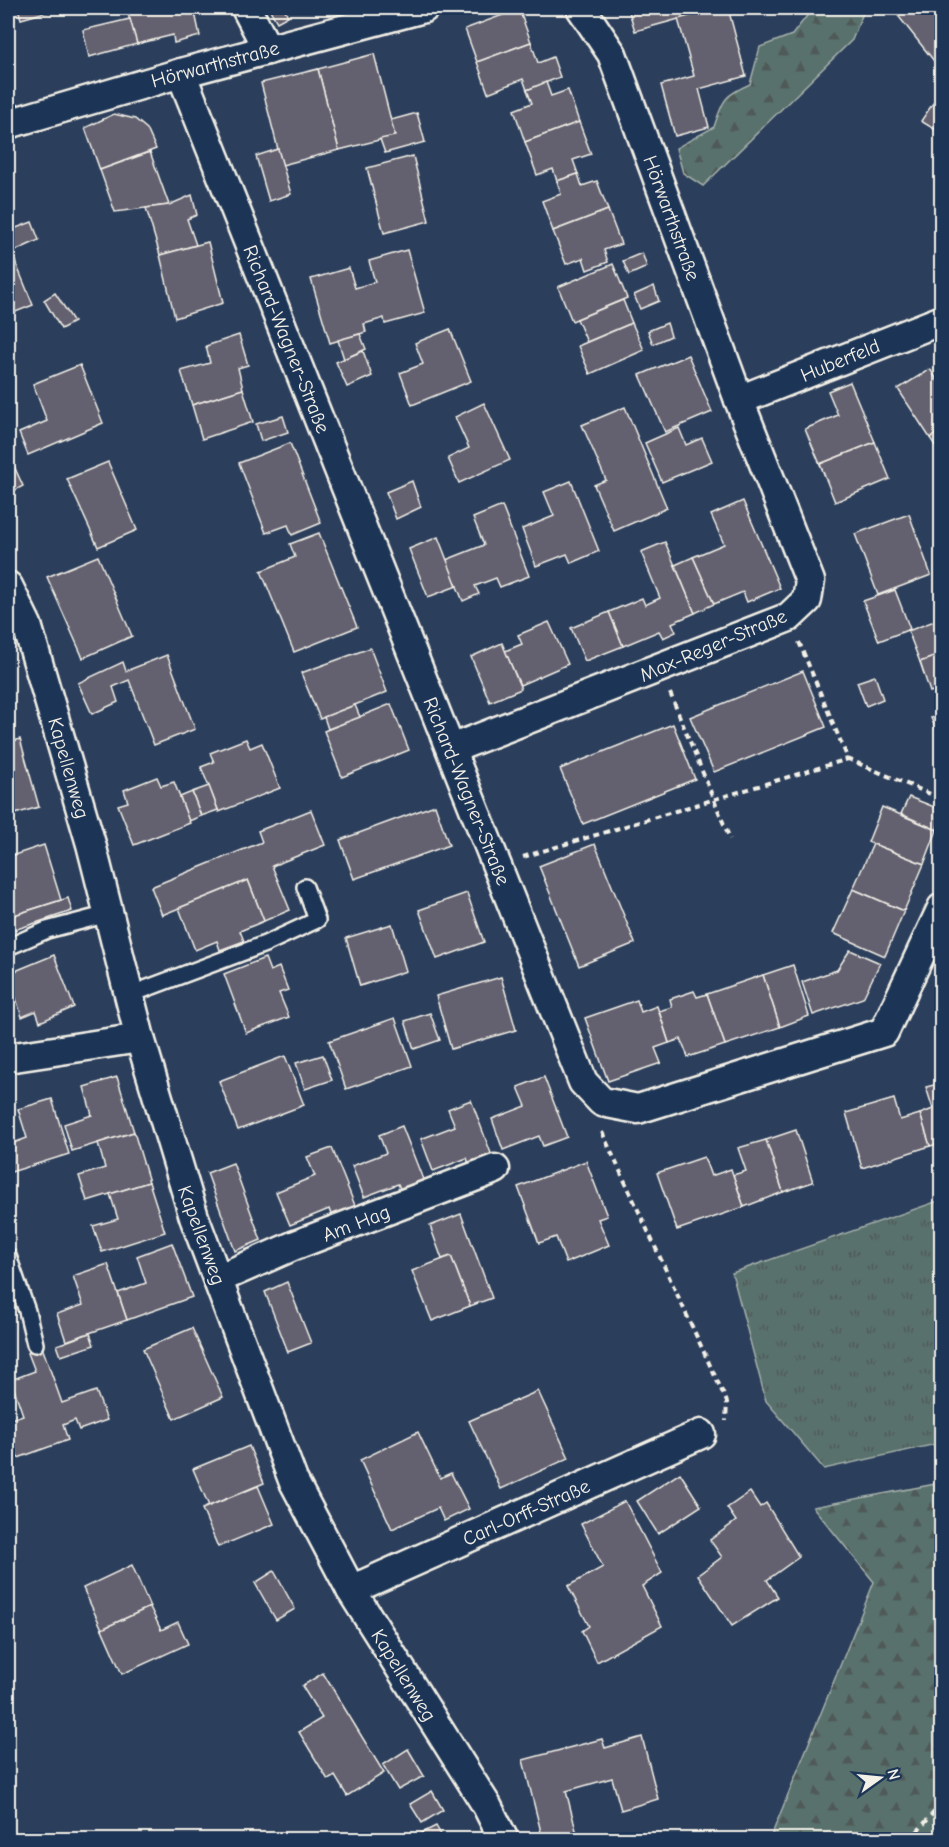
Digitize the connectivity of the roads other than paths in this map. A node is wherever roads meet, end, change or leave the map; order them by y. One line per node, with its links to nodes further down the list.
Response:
1 (246, 8): 4 (street)
2 (424, 8): 4 (street, Hörwarthstraße)
3 (581, 8): 8 (street, Hörwarthstraße)
4 (268, 50): 5 (street, Hörwarthstraße)
5 (181, 73): 6 (street, Hörwarthstraße); 10 (street, Richard-Wagner-Straße)
6 (8, 124)
7 (942, 320): 8 (street, Huberfeld)
8 (739, 400): 10 (street, Max-Reger-Straße)
9 (8, 586): 13 (street, Kapellenweg)
10 (451, 748): 12 (street, Richard-Wagner-Straße)
11 (305, 887): 15 (lane)
12 (942, 908)
13 (108, 914): 14 (lane); 15 (street, Kapellenweg)
14 (8, 947)
15 (129, 995): 16 (street, Kapellenweg)
16 (140, 1038): 17 (street); 20 (street, Kapellenweg)
17 (8, 1058)
18 (495, 1169): 20 (street, Am Hag)
19 (8, 1256): 21 (lane)
20 (218, 1279): 23 (street, Kapellenweg)
21 (35, 1344)
22 (701, 1434): 23 (street, Carl-Orff-Straße)
23 (351, 1590): 24 (street, Kapellenweg)
24 (504, 1839)

